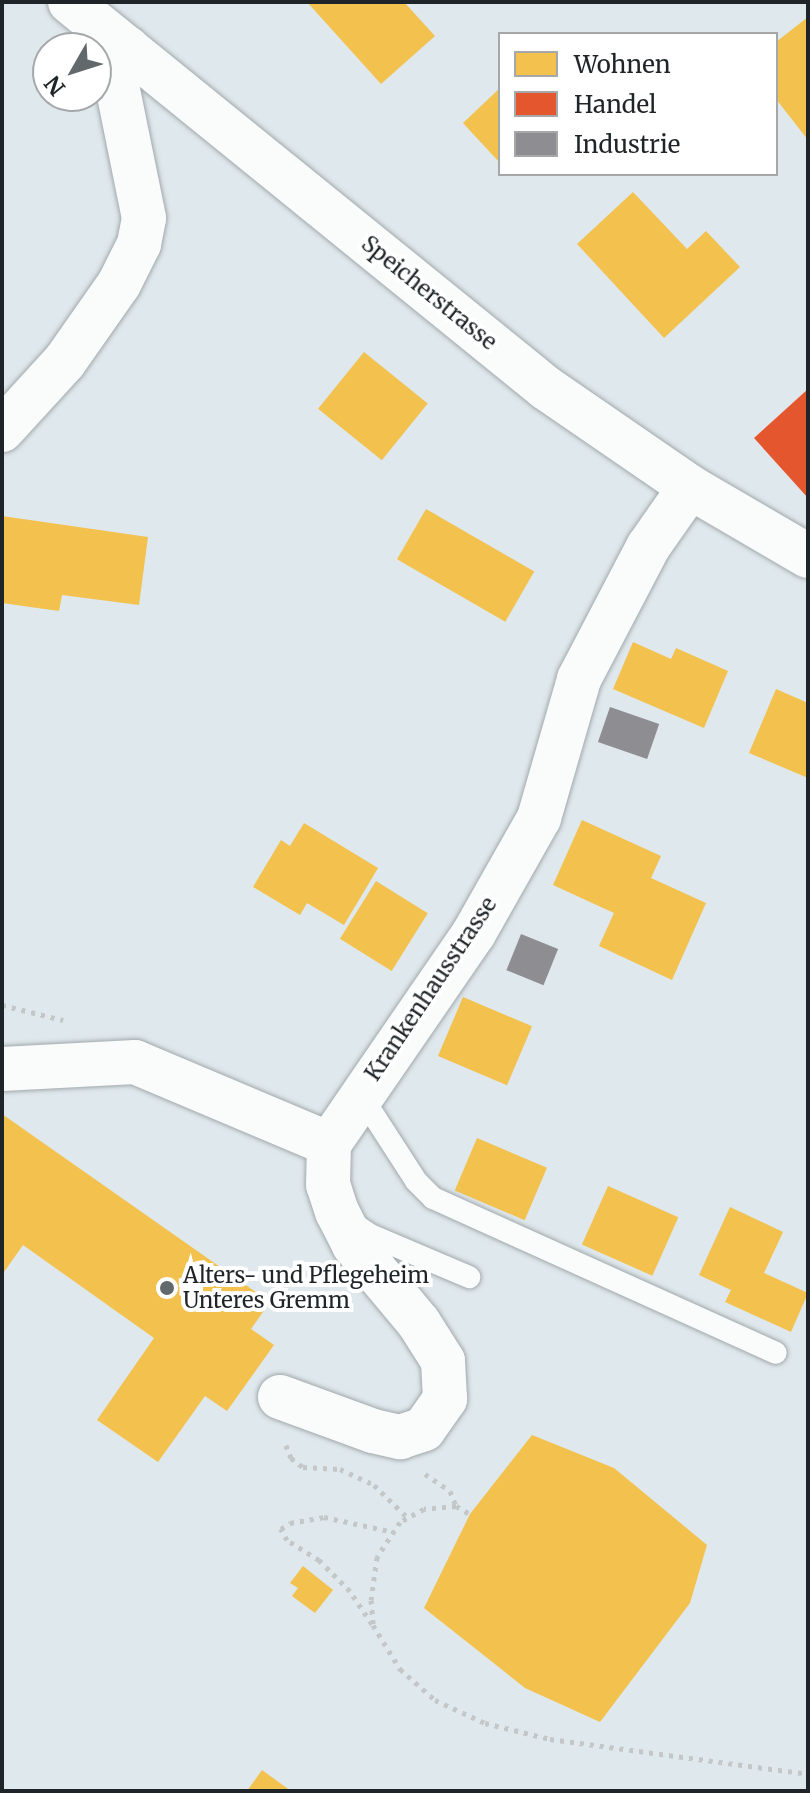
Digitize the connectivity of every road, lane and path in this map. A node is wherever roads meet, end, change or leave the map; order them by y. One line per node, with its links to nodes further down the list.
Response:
1 (70, 2): 2 (street, Speicherstrasse)
2 (128, 49): 3 (street); 4 (street, Speicherstrasse)
3 (2, 430)
4 (690, 487): 5 (street, Speicherstrasse); 7 (street, Krankenhausstrasse)
5 (808, 556)
6 (2, 1069): 8 (street)
7 (360, 1094): 8 (street, Krankenhausstrasse); 11 (lane)
8 (329, 1144): 9 (street)
9 (337, 1212): 10 (lane); 12 (street)
10 (469, 1277)
11 (776, 1353)
12 (280, 1397)
13 (470, 1514): 14 (path)
14 (394, 1532): 15 (path); 15 (path)
15 (373, 1625): 16 (path)
16 (808, 1774)

